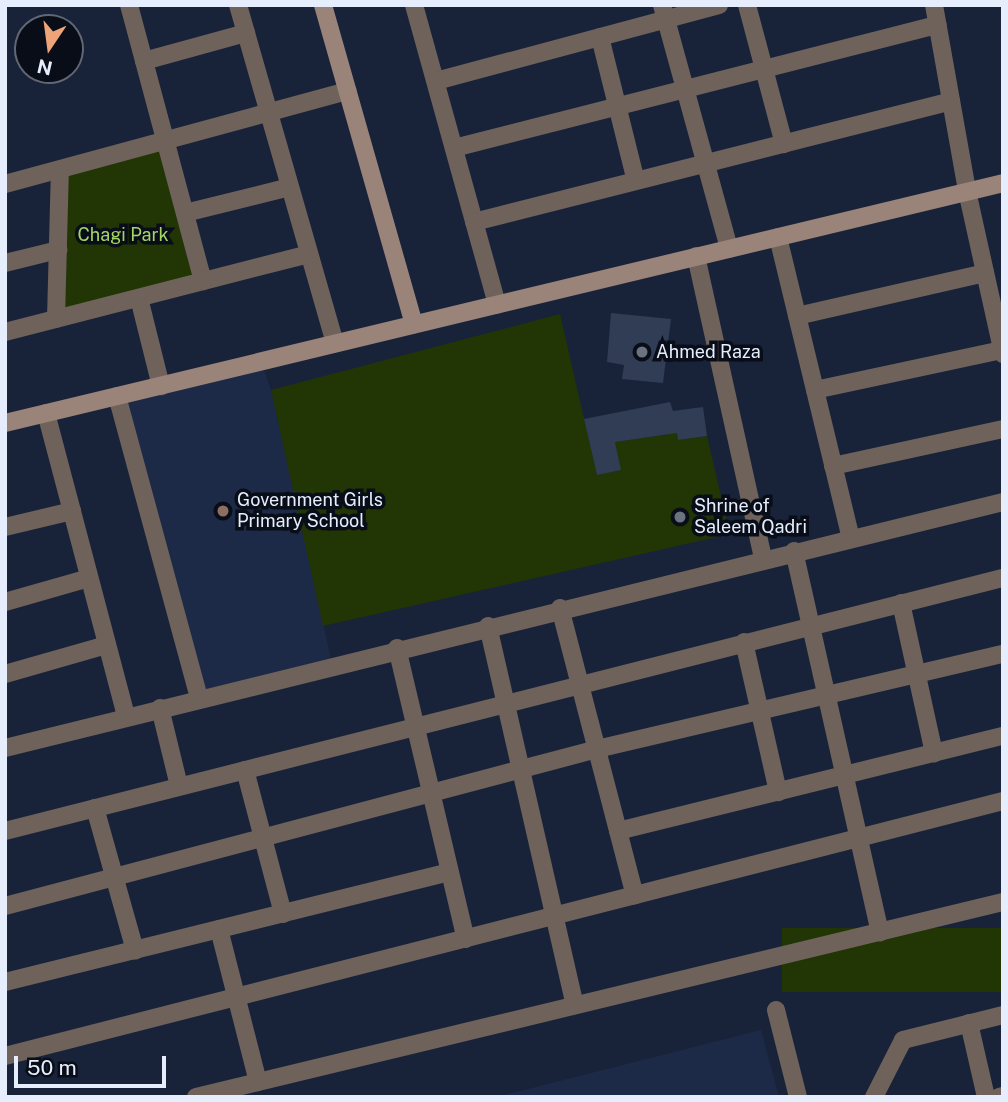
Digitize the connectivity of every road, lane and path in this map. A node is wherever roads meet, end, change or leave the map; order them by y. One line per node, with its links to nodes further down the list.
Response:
1 (129, 5): 12 (street)
2 (238, 5): 10 (street)
3 (323, 5): 16 (street)
4 (414, 5): 14 (street)
5 (719, 5): 8 (street)
6 (747, 5): 13 (street)
7 (934, 5): 9 (street)
8 (664, 12): 11 (street); 15 (street)
9 (938, 25): 13 (street); 17 (street)
10 (246, 33): 12 (street); 19 (street)
11 (600, 37): 14 (street); 18 (street)
12 (144, 61): 20 (street)
13 (764, 69): 15 (street); 21 (street)
14 (436, 80): 22 (street)
15 (685, 89): 18 (street); 23 (street)
16 (348, 91): 19 (street); 44 (street)
17 (951, 101): 21 (street); 29 (street)
18 (618, 106): 22 (street); 25 (street)
19 (269, 113): 20 (street); 28 (street)
20 (165, 141): 24 (street); 30 (street)
21 (784, 144): 23 (street)
22 (454, 148): 31 (street)
23 (705, 163): 25 (street); 33 (street)
24 (60, 170): 27 (street); 34 (street)
25 (636, 181): 31 (street)
26 (1003, 183): 29 (street)
27 (5, 184)
28 (290, 187): 30 (street); 35 (street)
29 (967, 191): 32 (street); 38 (street)
30 (185, 213): 39 (street)
31 (474, 222): 41 (street)
32 (778, 237): 33 (street); 42 (street)
33 (729, 248): 36 (street)
34 (58, 250): 37 (street); 43 (street)
35 (309, 254): 39 (street); 46 (street)
36 (696, 256): 41 (street); 60 (street)
37 (5, 262)
38 (985, 273): 42 (street); 47 (street)
39 (203, 281): 40 (street)
40 (139, 298): 43 (street); 48 (street)
41 (497, 304): 44 (street)
42 (797, 316): 49 (street)
43 (56, 319): 45 (street)
44 (414, 324): 46 (street)
45 (5, 332)
46 (335, 343): 48 (street)
47 (1002, 352): 49 (street)
48 (161, 386): 50 (street)
49 (815, 390): 54 (street)
50 (117, 396): 51 (street); 76 (street)
51 (46, 413): 52 (street); 56 (street)
52 (5, 423)
53 (1003, 429): 54 (street)
54 (833, 466): 58 (street)
55 (1003, 502): 58 (street)
56 (72, 511): 57 (street); 61 (street)
57 (5, 527)
58 (850, 538): 59 (street)
59 (794, 551): 60 (street); 66 (street)
60 (763, 558): 65 (street)
61 (89, 578): 63 (street); 69 (street)
62 (1003, 578): 64 (street)
63 (5, 601)
64 (901, 603): 66 (street); 73 (street)
65 (560, 608): 67 (street); 74 (street)
66 (811, 625): 68 (street); 75 (street)
67 (488, 626): 70 (street); 77 (street)
68 (744, 642): 74 (street); 79 (street)
69 (107, 645): 72 (street); 80 (street)
70 (397, 648): 76 (street); 81 (street)
71 (1003, 654): 73 (street)
72 (5, 674)
73 (916, 674): 75 (street); 85 (street)
74 (579, 684): 77 (street); 84 (street)
75 (827, 695): 79 (street); 88 (street)
76 (199, 697): 78 (street)
77 (505, 703): 81 (street); 86 (street)
78 (160, 708): 80 (street); 89 (street)
79 (760, 711): 84 (street); 90 (street)
80 (126, 716): 83 (street)
81 (415, 726): 87 (street); 91 (street)
82 (1003, 736): 85 (street)
83 (5, 748)
84 (597, 749): 86 (street); 95 (street)
85 (934, 753): 88 (street)
86 (520, 769): 91 (street); 104 (street)
87 (245, 770): 89 (street); 96 (street)
88 (845, 775): 90 (street); 97 (street)
89 (179, 786): 93 (street)
90 (778, 792): 95 (street)
91 (431, 793): 96 (street); 98 (street)
92 (1003, 801): 97 (street)
93 (95, 808): 94 (street); 99 (street)
94 (5, 831)
95 (618, 831): 100 (street)
96 (263, 838): 99 (street); 103 (street)
97 (859, 838): 100 (street); 106 (street)
98 (450, 873): 103 (street); 107 (street)
99 (114, 877): 102 (street); 108 (street)
100 (635, 895): 104 (street)
101 (1003, 902): 106 (street)
102 (5, 906)
103 (283, 914): 105 (street)
104 (554, 916): 107 (street); 111 (street)
105 (219, 929): 108 (street); 110 (street)
106 (880, 932): 111 (street)
107 (466, 939): 110 (street)
108 (135, 950): 109 (street)
109 (5, 982)
110 (237, 998): 115 (street); 116 (street)
111 (575, 1005): 116 (street)
112 (776, 1010): 119 (street)
113 (1003, 1015): 114 (street)
114 (969, 1023): 117 (street); 120 (street)
115 (5, 1056)
116 (258, 1082): 118 (street)
117 (984, 1088): 121 (street)
118 (196, 1097)
119 (798, 1097)
120 (874, 1097)
121 (975, 1097)

